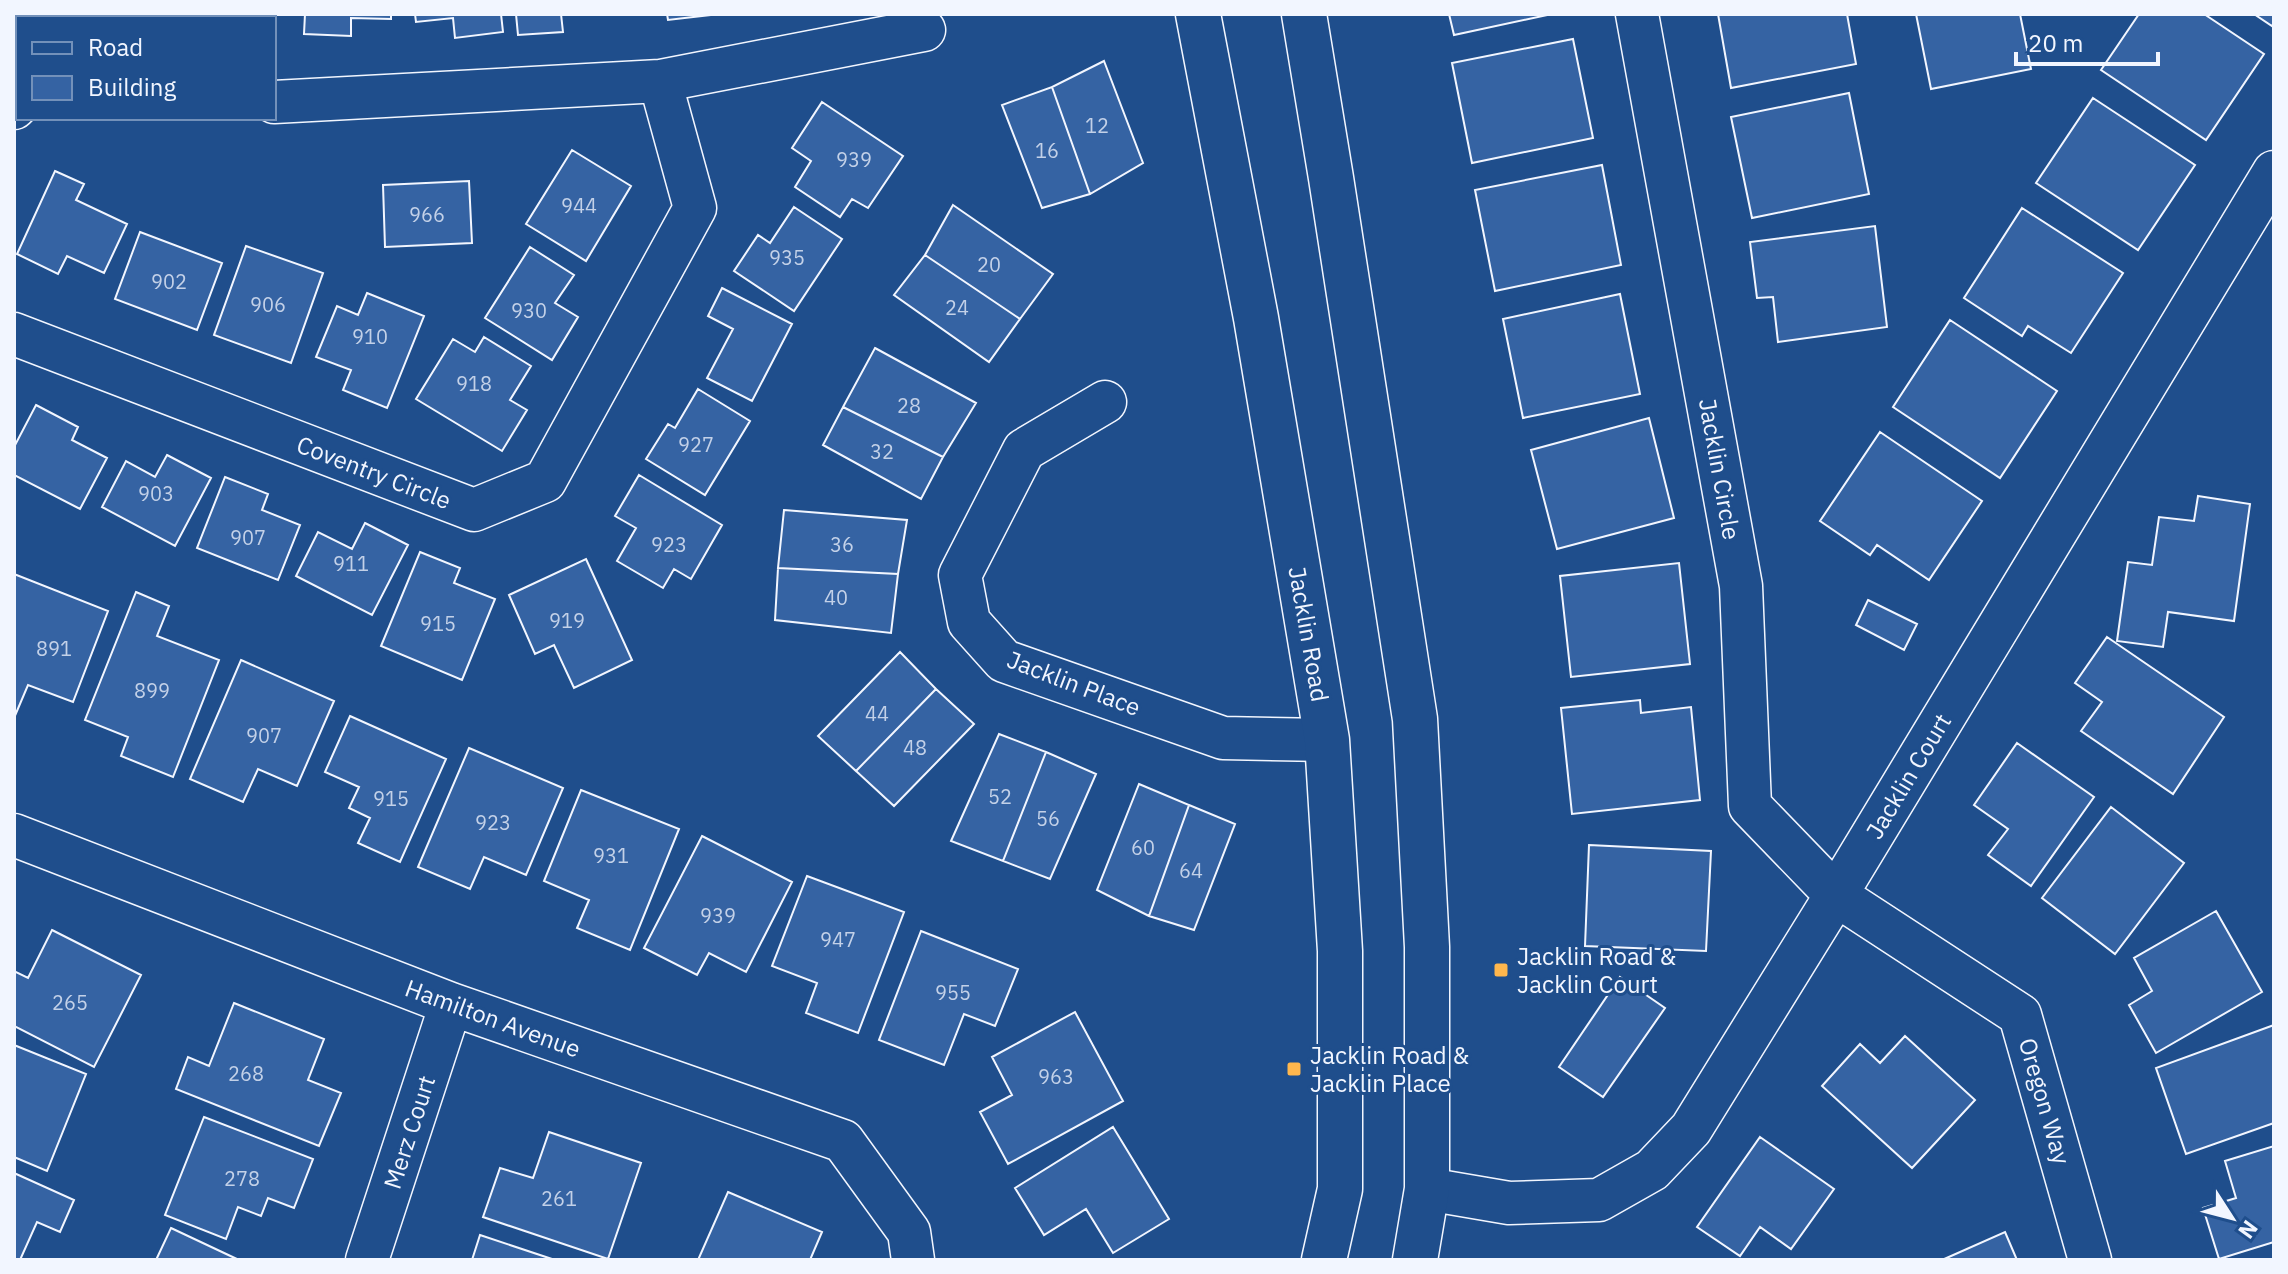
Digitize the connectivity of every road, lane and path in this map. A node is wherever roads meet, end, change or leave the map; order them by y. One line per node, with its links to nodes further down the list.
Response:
1 (1198, 14): 10 (main road, Jacklin Road)
2 (1304, 14): 14 (main road)
3 (1637, 14): 12 (street, Jacklin Circle)
4 (924, 30): 5 (street)
5 (660, 81): 6 (street); 8 (street, Coventry Circle)
6 (276, 102)
7 (2274, 172): 12 (street, Jacklin Court)
8 (14, 334)
9 (1105, 402): 10 (street, Jacklin Place)
10 (1327, 740): 17 (main road, Jacklin Road)
11 (14, 835): 13 (street, Hamilton Avenue)
12 (1836, 895): 14 (street, Jacklin Court); 19 (street, Oregon Way)
13 (451, 1004): 15 (street, Merz Court); 16 (street, Hamilton Avenue)
14 (1427, 1189): 18 (main road)
15 (367, 1260)
16 (913, 1260)
17 (1324, 1260)
18 (1415, 1260)
19 (2090, 1260)

